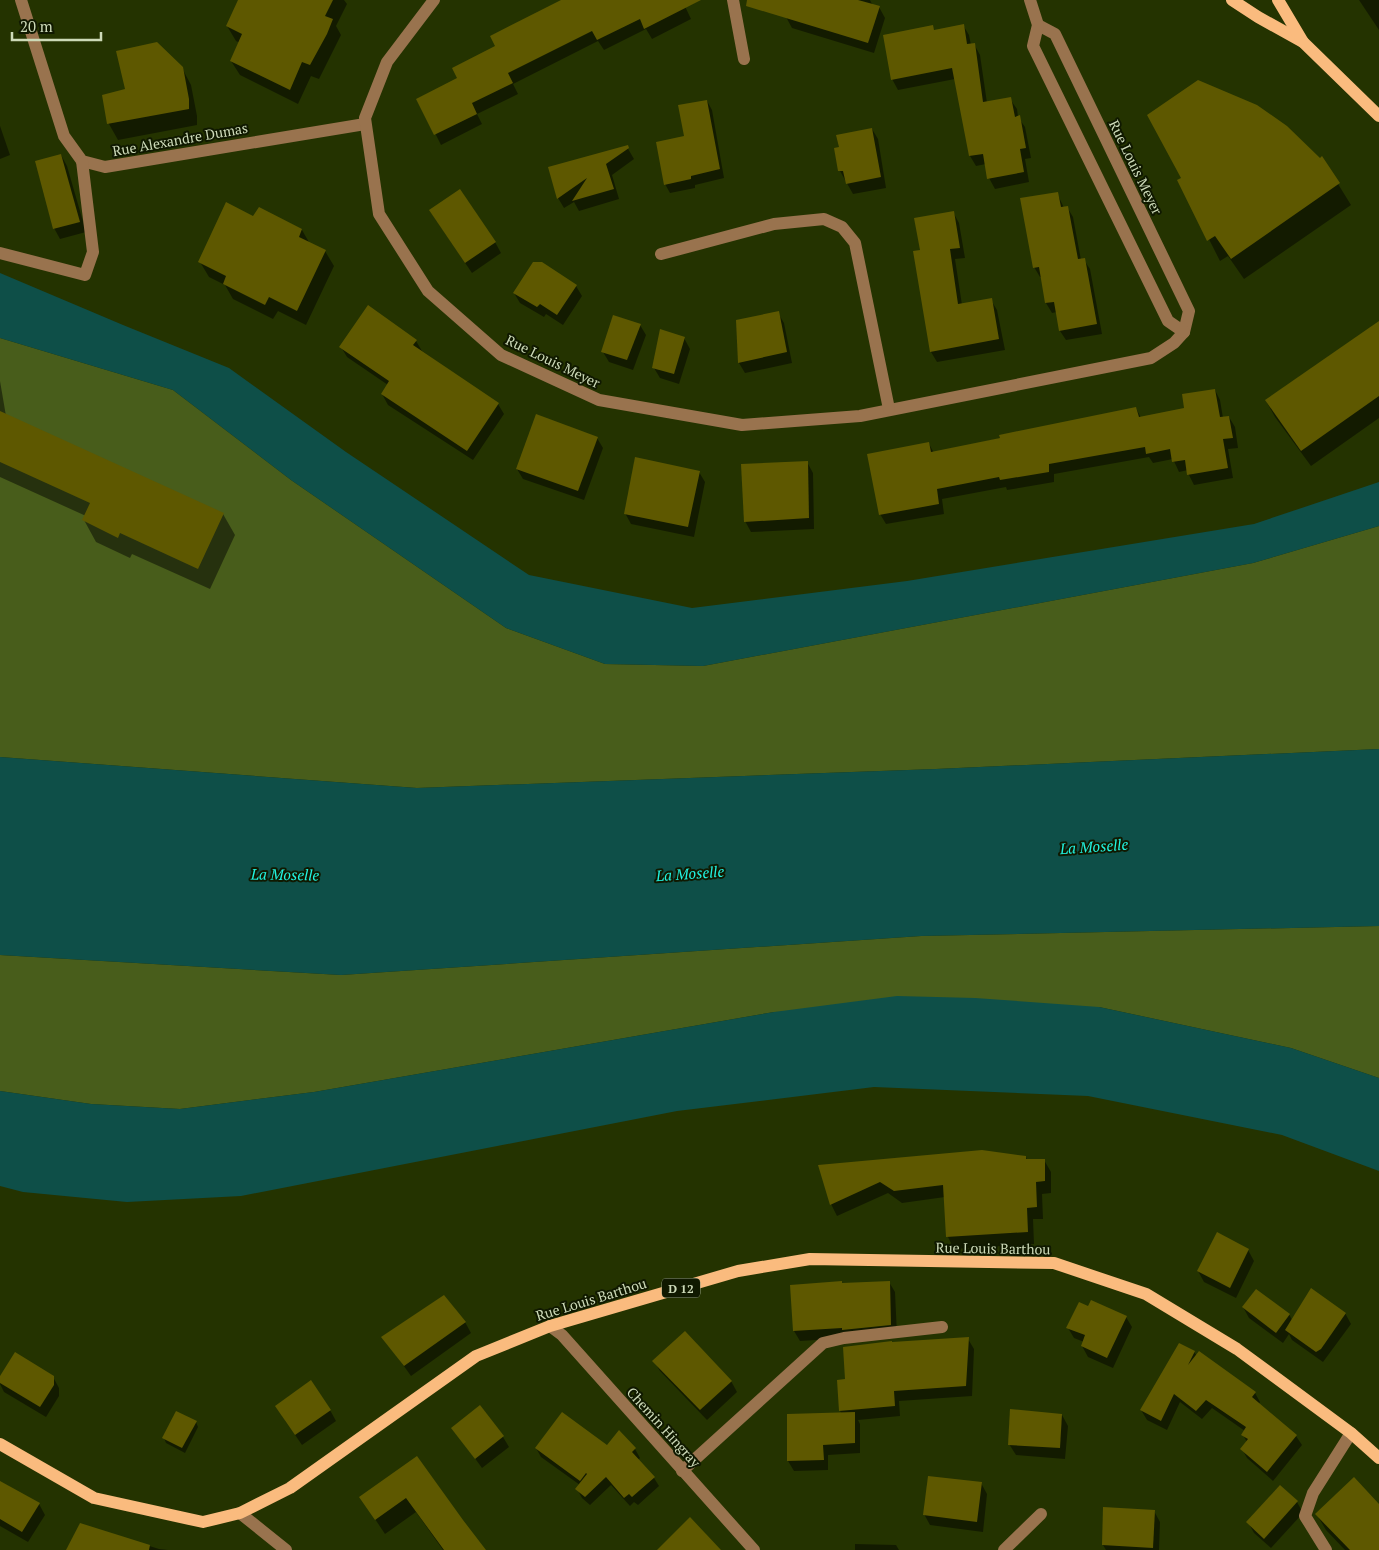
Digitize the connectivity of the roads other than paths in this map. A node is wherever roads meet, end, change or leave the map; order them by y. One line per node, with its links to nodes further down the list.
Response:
1 (21, 0): 12 (street)
2 (434, 0): 11 (street, Rue Louis Meyer)
3 (733, 0): 9 (street)
4 (1030, 0): 7 (street)
5 (1232, 0): 8 (main road)
6 (1278, 0): 8 (main road)
7 (1038, 25): 15 (street); 15 (street, Rue Louis Meyer)
8 (1303, 42): 10 (main road)
9 (744, 59)
10 (1379, 116)
11 (365, 124): 12 (street, Rue Alexandre Dumas); 16 (street, Rue Louis Meyer)
12 (82, 161): 13 (street)
13 (0, 253)
14 (661, 254): 16 (street)
15 (1184, 332): 16 (street, Rue Louis Meyer)
16 (890, 409)
17 (550, 1326): 19 (main road, Rue Louis Barthou / D 12); 22 (street, Chemin Hingray); 23 (main road, Rue Louis Barthou / D 12)
18 (942, 1327): 22 (street)
19 (1351, 1433): 21 (main road, Rue Louis Barthou / D 12); 28 (street)
20 (0, 1444): 23 (main road, Rue Louis Barthou / D 12)
21 (1379, 1458)
22 (682, 1471): 26 (street, Chemin Hingray)
23 (240, 1513): 25 (street)
24 (1040, 1514): 27 (street)
25 (286, 1550)
26 (754, 1550)
27 (1004, 1550)
28 (1326, 1550)

